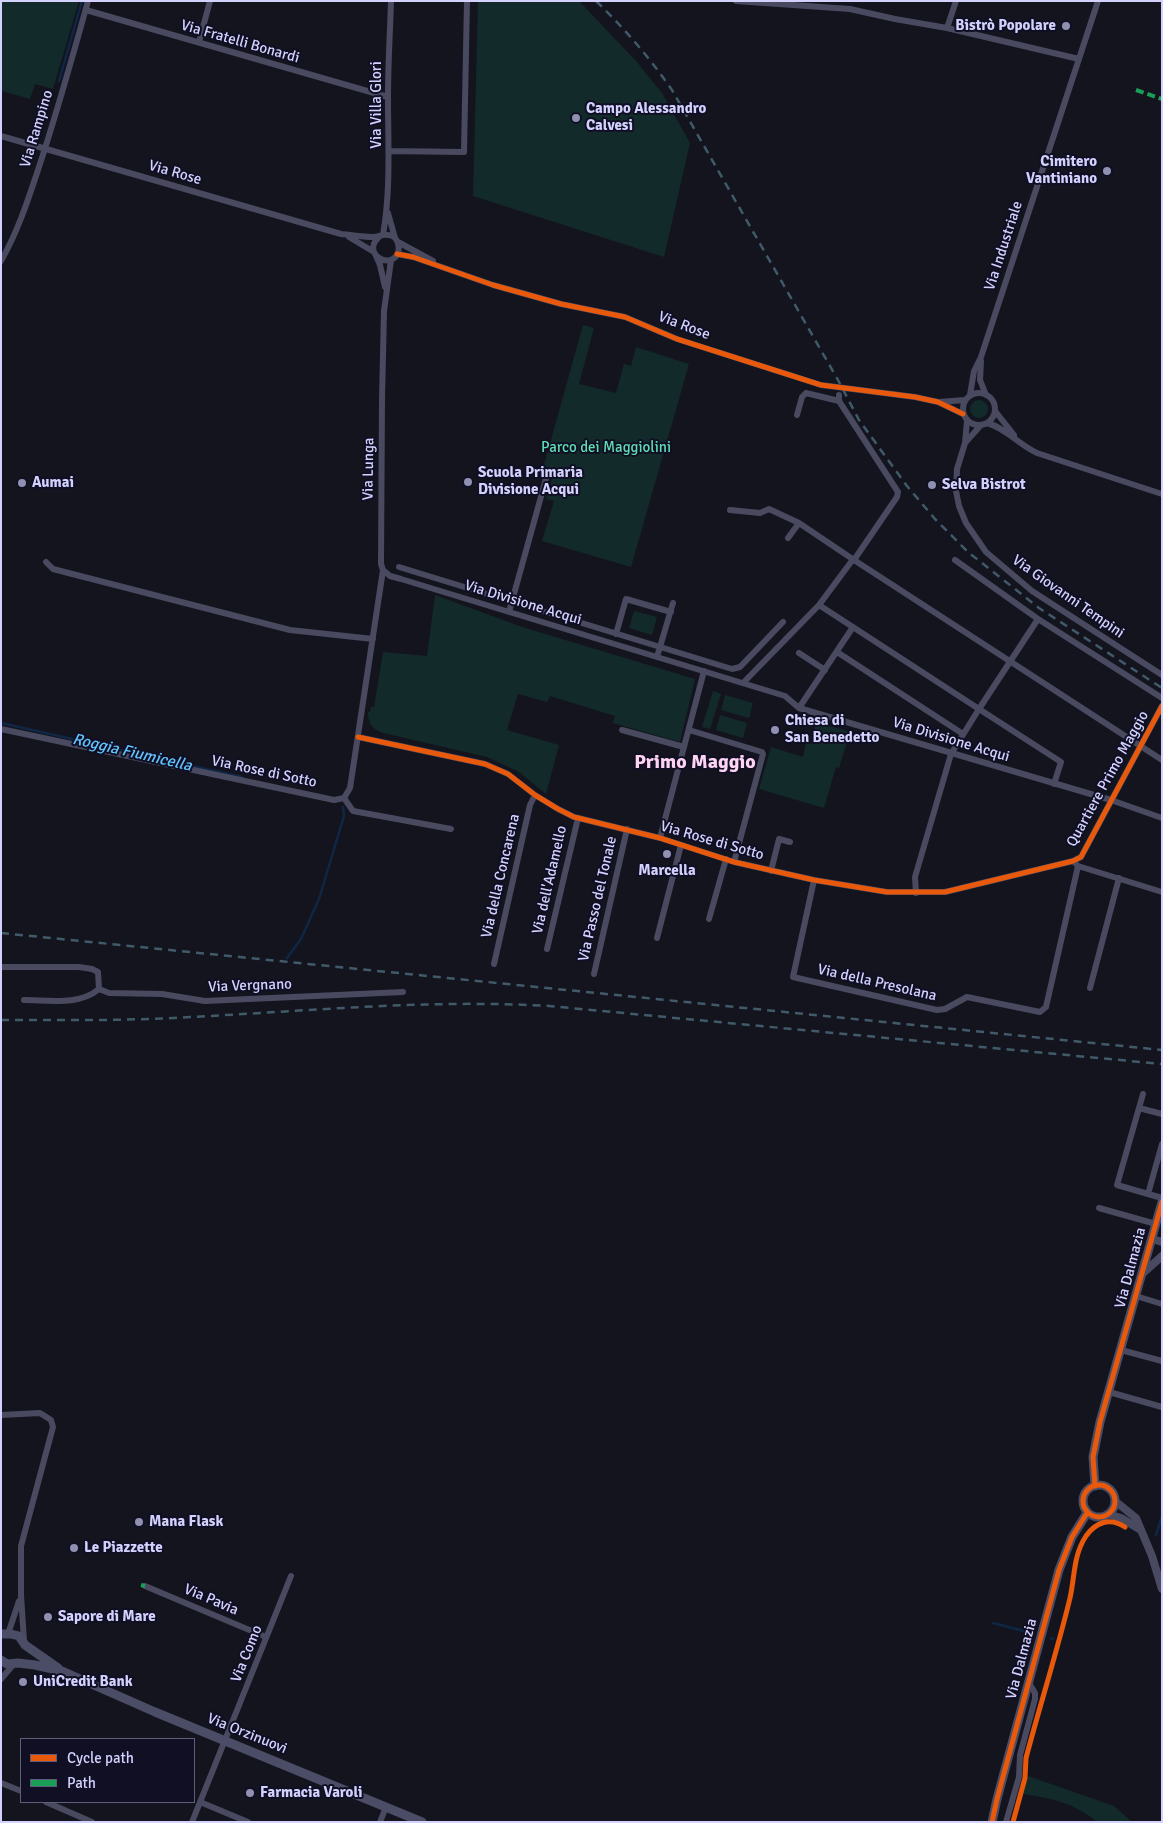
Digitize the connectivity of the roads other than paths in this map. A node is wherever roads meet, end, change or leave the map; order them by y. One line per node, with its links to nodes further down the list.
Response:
1 (88, 1): 8 (street, Via Rampino)
2 (210, 1): 10 (street)
3 (391, 1): 12 (street, Via Villa Glori)
4 (467, 1): 15 (street)
5 (736, 1): 9 (street)
6 (956, 1): 9 (street)
7 (1098, 1): 11 (street, Via Industriale)
8 (86, 10): 10 (street, Via Fratelli Bonardi); 14 (street, Via Rampino)
9 (947, 28): 11 (street)
10 (199, 42): 12 (street, Via Fratelli Bonardi)
11 (1078, 59): 26 (street, Via Industriale)
12 (388, 97): 15 (street, Via Villa Glori)
13 (1, 136): 14 (street, Via Rose)
14 (46, 149): 17 (street, Via Rose); 23 (street, Via Rampino)
15 (389, 150): 16 (street, Via Villa Glori)
16 (388, 210): 18 (street, Via Villa Glori); 19 (street, Via Villa Glori)
17 (341, 234): 18 (street, Via Rose); 20 (street, Via Rose)
18 (381, 236): 19 (street); 20 (street)
19 (397, 240): 21 (street); 24 (street, Via Rose)
20 (375, 254): 22 (street); 25 (street, Via Lunga)
21 (397, 254): 22 (street); 24 (street, Via Rose)
22 (391, 260): 25 (street, Via Lunga)
23 (1, 261)
24 (445, 268): 29 (street, Via Rose)
25 (385, 298): 46 (street, Via Lunga)
26 (981, 357): 27 (street, Via Industriale); 28 (street, Via Industriale)
27 (986, 394): 28 (street); 30 (street)
28 (968, 398): 29 (street, Via Rose); 31 (street)
29 (938, 402): 31 (street, Via Rose)
30 (995, 411): 34 (street); 36 (street)
31 (963, 414): 33 (street)
32 (797, 415): 42 (street)
33 (967, 421): 34 (street); 35 (street, Via Giovanni Tempini)
34 (984, 424): 35 (street, Via Giovanni Tempini); 36 (street)
35 (965, 443): 67 (street, Via Giovanni Tempini)
36 (1023, 446): 38 (street)
37 (547, 475): 47 (street)
38 (1162, 494)
39 (730, 510): 40 (street, Quartiere Primo Maggio)
40 (799, 523): 41 (street); 42 (street, Quartiere Primo Maggio)
41 (788, 538)
42 (854, 560): 49 (street); 64 (street, Quartiere Primo Maggio)
43 (955, 560): 52 (street, Quartiere Primo Maggio)
44 (46, 562): 56 (street)
45 (399, 568): 47 (street, Via Divisione Acqui)
46 (383, 570): 50 (street, Via Divisione Acqui); 56 (street, Via Lunga)
47 (511, 602): 50 (street); 55 (street, Via Divisione Acqui)
48 (673, 603): 51 (street)
49 (820, 605): 54 (street); 59 (street)
50 (509, 612): 62 (street, Via Divisione Acqui)
51 (670, 612): 55 (street); 58 (street)
52 (1038, 619): 64 (street); 69 (street, Quartiere Primo Maggio)
53 (783, 622): 57 (street, Via Divisione Acqui)
54 (853, 627): 60 (street); 72 (street)
55 (616, 634): 58 (street, Via Divisione Acqui)
56 (373, 639): 77 (street, Via Lunga)
57 (767, 639): 59 (street); 63 (street, Via Divisione Acqui)
58 (660, 647): 62 (street); 63 (street, Via Divisione Acqui)
59 (778, 648): 68 (street)
60 (837, 652): 65 (street); 76 (street)
61 (799, 653): 65 (street)
62 (657, 657): 66 (street, Via Divisione Acqui)
63 (710, 662): 66 (street)
64 (1010, 662): 72 (street); 78 (street, Quartiere Primo Maggio)
65 (825, 670): 71 (street)
66 (706, 671): 68 (street, Via Divisione Acqui); 75 (street)
67 (1162, 675)
68 (743, 683): 71 (street, Via Divisione Acqui)
69 (1162, 698)
70 (1162, 706): 78 (street, Quartiere Primo Maggio)
71 (799, 708): 80 (street, Via Divisione Acqui)
72 (979, 709): 76 (street); 82 (street)
73 (1, 729): 84 (street, Via Rose di Sotto)
74 (622, 730): 79 (street)
75 (689, 730): 79 (street); 94 (street)
76 (963, 734): 80 (street)
77 (358, 737): 83 (street, Via Rose di Sotto); 84 (street, Via Lunga)
78 (1140, 746): 81 (street, Quartiere Primo Maggio); 85 (street, Quartiere Primo Maggio)
79 (684, 747): 90 (street)
80 (951, 754): 82 (street, Via Divisione Acqui); 100 (street)
81 (1162, 760)
82 (1054, 784): 85 (street, Via Divisione Acqui)
83 (535, 795): 86 (street, Via Rose di Sotto); 104 (street, Via della Concarena)
84 (344, 798): 88 (street)
85 (1111, 800): 87 (street, Via Divisione Acqui); 95 (street, Quartiere Primo Maggio)
86 (578, 818): 89 (street, Via Rose di Sotto); 103 (street, Via dell'Adamello)
87 (1162, 818)
88 (451, 829)
89 (628, 830): 90 (street, Via Rose di Sotto); 106 (street, Via Passo del Tonale)
90 (660, 838): 92 (street, Via Rose di Sotto)
91 (790, 842): 96 (street, Via Rose di Sotto)
92 (681, 845): 93 (street, Via Rose di Sotto); 102 (street)
93 (726, 859): 94 (street, Via Rose di Sotto); 101 (street, Via Rose di Sotto)
94 (734, 862): 96 (street, Via Rose di Sotto)
95 (1076, 864): 97 (street, Via Rose di Sotto); 98 (street, Via della Presolana); 100 (street, Via Rose di Sotto)
96 (771, 871): 98 (street, Via Rose di Sotto)
97 (1119, 878): 99 (street, Via Rose di Sotto); 107 (street)
98 (814, 880): 100 (street, Via Rose di Sotto)
99 (1162, 892)
100 (916, 893)
101 (709, 919)
102 (657, 938)
103 (547, 949)
104 (494, 964)
105 (1, 967): 108 (street)
106 (594, 974)
107 (1090, 988)
108 (99, 989): 109 (street, Via Vergnano); 110 (street)
109 (403, 992)
110 (24, 1000)
111 (1143, 1094): 112 (street)
112 (1139, 1108): 113 (street); 115 (street)
113 (1162, 1114)
114 (1162, 1144): 115 (street)
115 (1148, 1194): 116 (street)
116 (1162, 1200): 118 (main road, Via Dalmazia)
117 (1099, 1208): 118 (street)
118 (1159, 1218): 119 (main road, Via Dalmazia)
119 (1155, 1235): 120 (street); 122 (main road, Via Dalmazia)
120 (1162, 1242)
121 (1162, 1256): 122 (street)
122 (1142, 1274): 123 (main road, Via Dalmazia)
123 (1136, 1296): 124 (street, Via Dalmazia); 125 (main road, Via Dalmazia)
124 (1162, 1304)
125 (1121, 1350): 126 (street); 127 (main road, Via Dalmazia)
126 (1162, 1362)
127 (1108, 1392): 128 (street); 130 (main road, Via Dalmazia)
128 (1162, 1407)
129 (1, 1416): 138 (street)
130 (1095, 1486): 131 (main road); 132 (main road)
131 (1115, 1501): 133 (main road); 134 (street)
132 (1087, 1513): 133 (main road); 146 (main road, Via Dalmazia)
133 (1108, 1514): 134 (street)
134 (1141, 1530): 137 (street)
135 (291, 1576): 140 (street, Via Como)
136 (145, 1586): 140 (street, Via Pavia)
137 (1162, 1589)
138 (21, 1595): 139 (street); 141 (street)
139 (4, 1635): 141 (main road, Via Orzinuovi)
140 (266, 1637): 147 (street, Via Como)
141 (25, 1643): 143 (main road); 144 (main road, Via Orzinuovi)
142 (1, 1660): 143 (main road, Via Orzinuovi)
143 (16, 1664): 144 (main road, Via Orzinuovi); 145 (street)
144 (62, 1671): 147 (main road, Via Orzinuovi)
145 (1, 1679)
146 (1029, 1683): 153 (main road, Via Dalmazia); 159 (street)
147 (226, 1740): 150 (street, Via Como); 152 (main road, Via Orzinuovi)
148 (1, 1783): 149 (street)
149 (20, 1791)
150 (200, 1802): 155 (street, Via Como); 156 (street)
151 (48, 1803): 154 (street)
152 (386, 1807): 157 (street); 158 (main road, Via Orzinuovi)
153 (991, 1820)
154 (92, 1822)
155 (192, 1822)
156 (248, 1822)
157 (380, 1822)
158 (422, 1822)
159 (1006, 1822)

